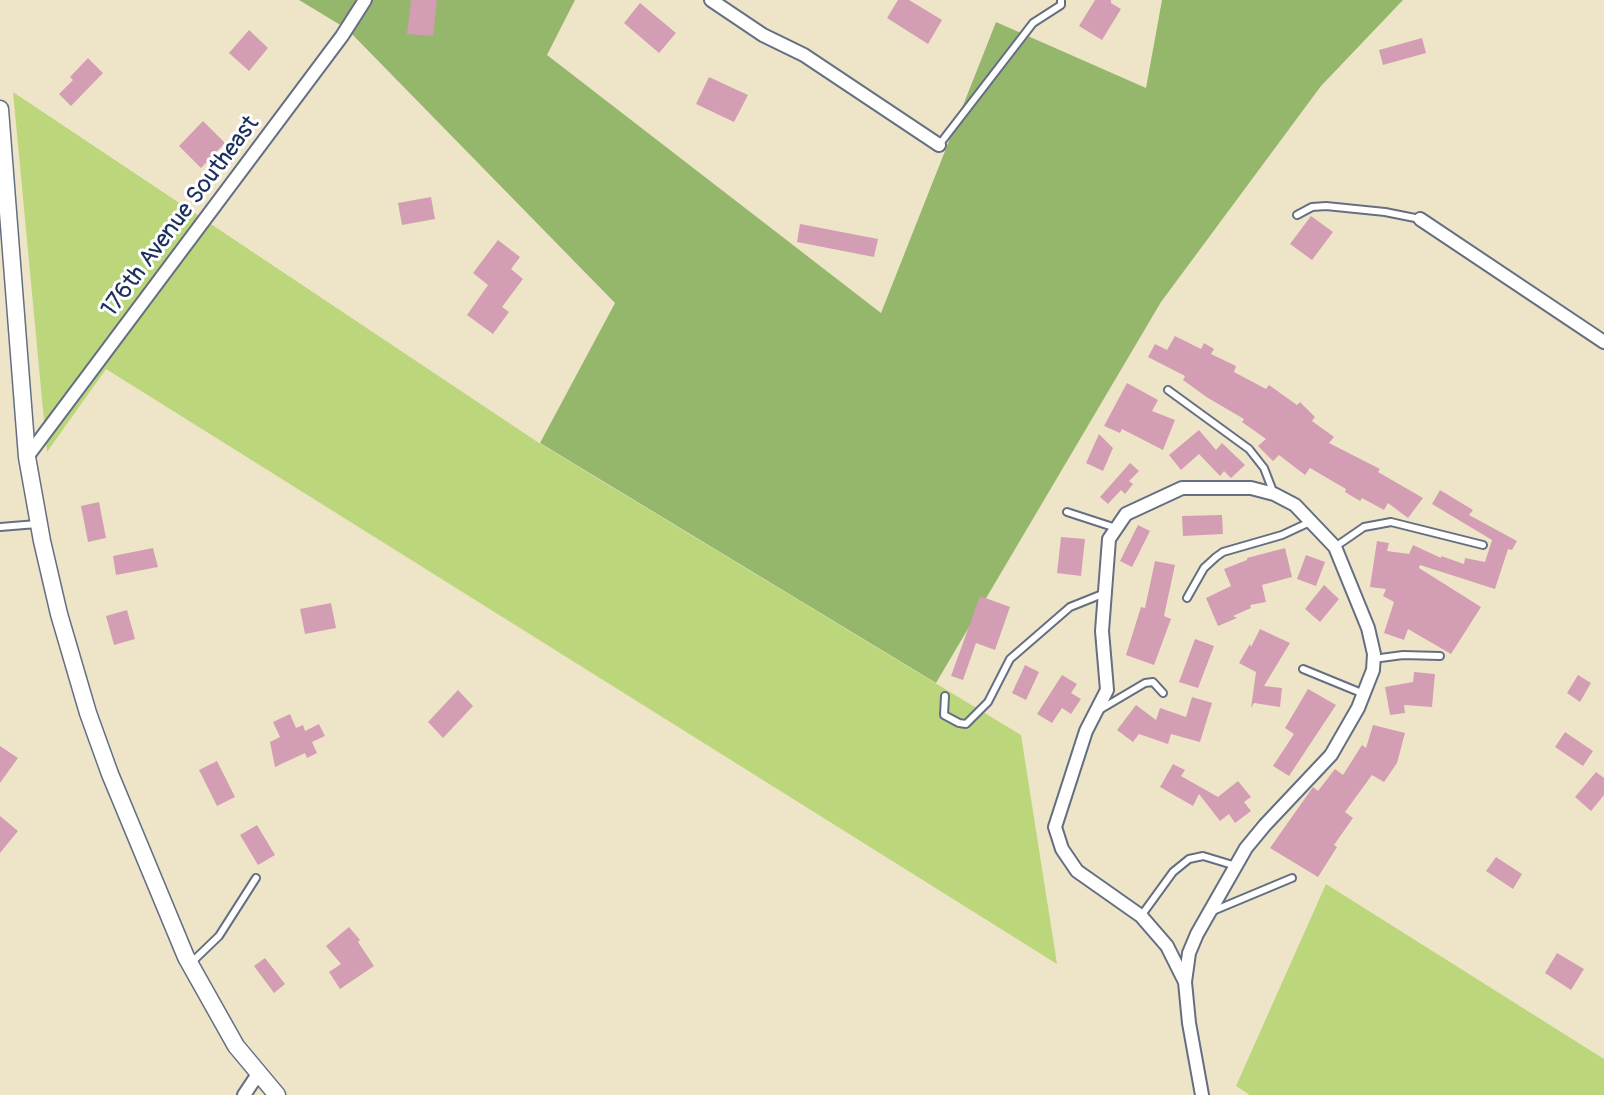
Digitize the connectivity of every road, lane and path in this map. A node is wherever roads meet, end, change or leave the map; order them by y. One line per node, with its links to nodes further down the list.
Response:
1 (365, 0): 10 (street, 176th Avenue Southeast)
2 (711, 0): 5 (street)
3 (1061, 0): 5 (lane)
4 (0, 109): 10 (street)
5 (939, 145)
6 (1297, 215): 7 (lane)
7 (1420, 219): 8 (street)
8 (1604, 342)
9 (1168, 390): 11 (lane)
10 (27, 457): 14 (street)
11 (1274, 494): 13 (street); 16 (street)
12 (1067, 513): 16 (lane)
13 (1311, 521): 18 (street); 20 (lane)
14 (39, 524): 15 (lane); 33 (street)
15 (0, 527)
16 (1116, 528): 19 (street)
17 (1483, 545): 18 (lane)
18 (1335, 547): 22 (street)
19 (1105, 593): 26 (lane); 27 (street)
20 (1187, 598)
21 (1440, 656): 22 (lane)
22 (1374, 659): 25 (street)
23 (1303, 669): 25 (lane)
24 (1163, 693): 27 (lane)
25 (1364, 694): 28 (street)
26 (945, 696)
27 (1096, 712): 32 (street)
28 (1236, 866): 31 (street); 32 (lane)
29 (256, 878): 33 (lane)
30 (1293, 878): 31 (lane)
31 (1209, 913): 34 (street)
32 (1141, 916): 34 (street)
33 (190, 963): 35 (street)
34 (1185, 982): 38 (street)
35 (258, 1074): 36 (street); 37 (street)
36 (244, 1095)
37 (277, 1095)
38 (1202, 1095)

